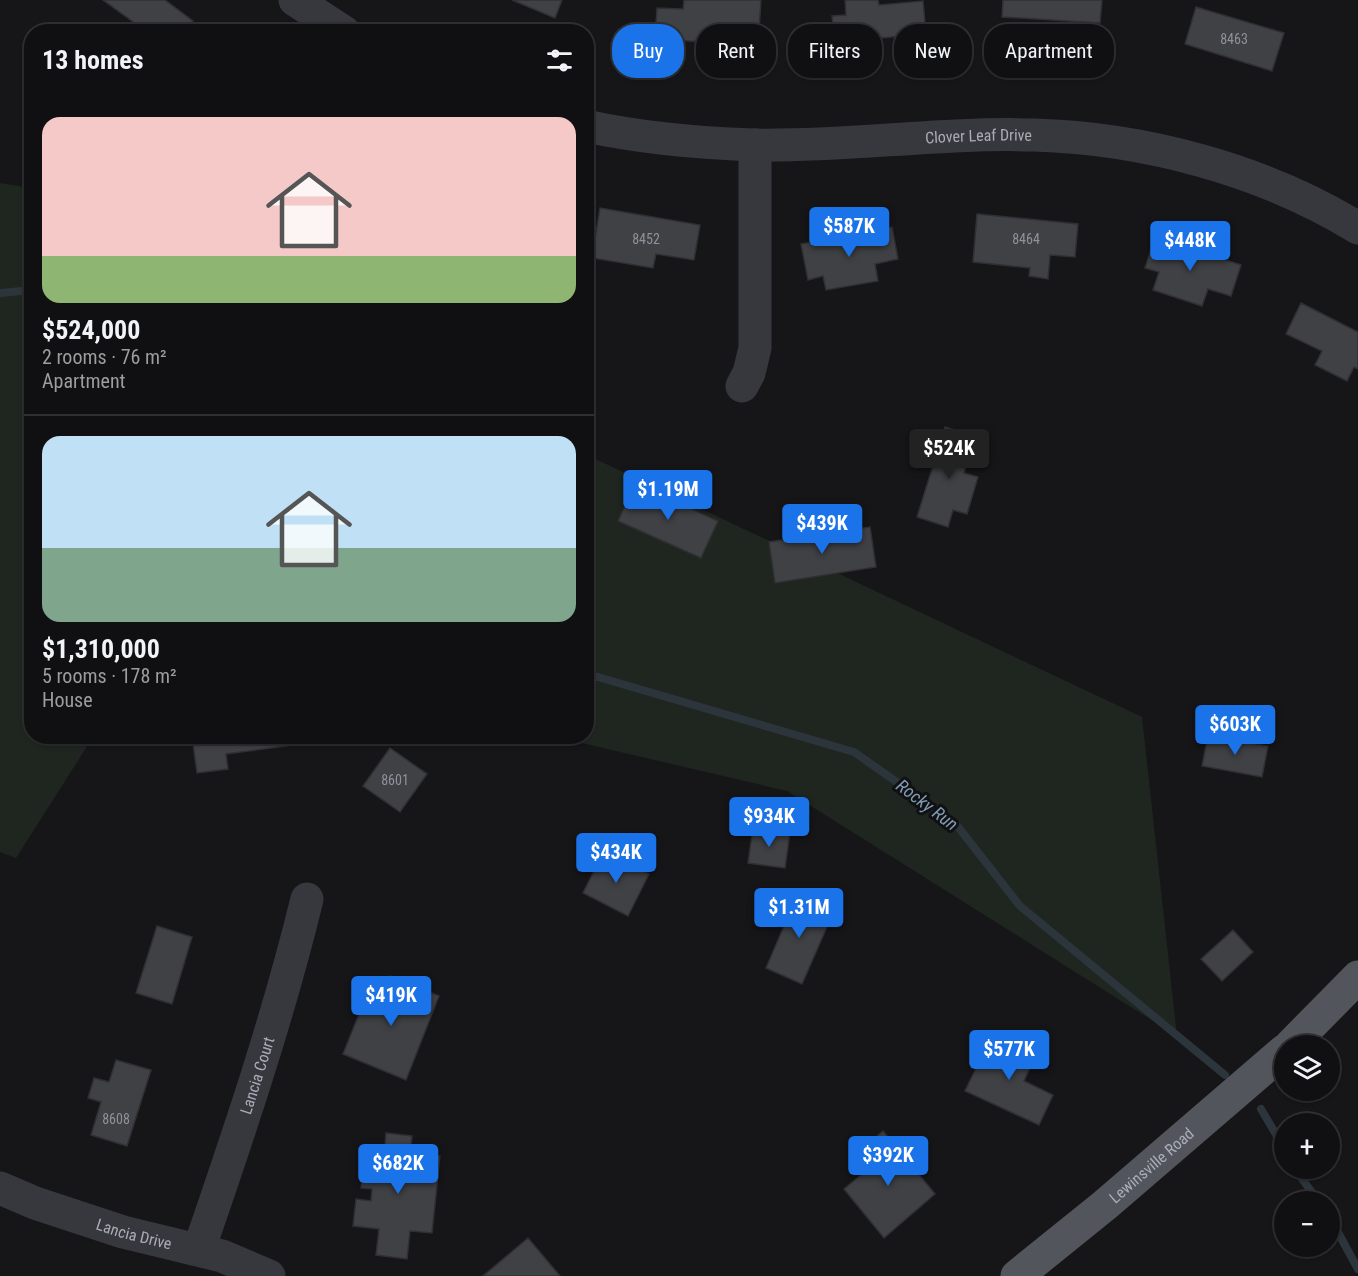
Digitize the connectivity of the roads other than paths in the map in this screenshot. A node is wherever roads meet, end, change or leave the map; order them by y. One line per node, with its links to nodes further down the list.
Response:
1 (295, 0): 2 (street)
2 (332, 24)
3 (594, 127): 4 (street, Clover Leaf Drive)
4 (755, 145): 5 (street, Clover Leaf Drive); 6 (street)
5 (1358, 228)
6 (742, 386)
7 (307, 899): 12 (street, Lancia Court)
8 (1358, 977): 9 (main road)
9 (1301, 1035)
10 (1274, 1060): 14 (main road, Lewinsville Road)
11 (0, 1188): 12 (street, Lancia Drive)
12 (199, 1249): 13 (street, Lancia Drive)
13 (270, 1276)
14 (1017, 1276)

